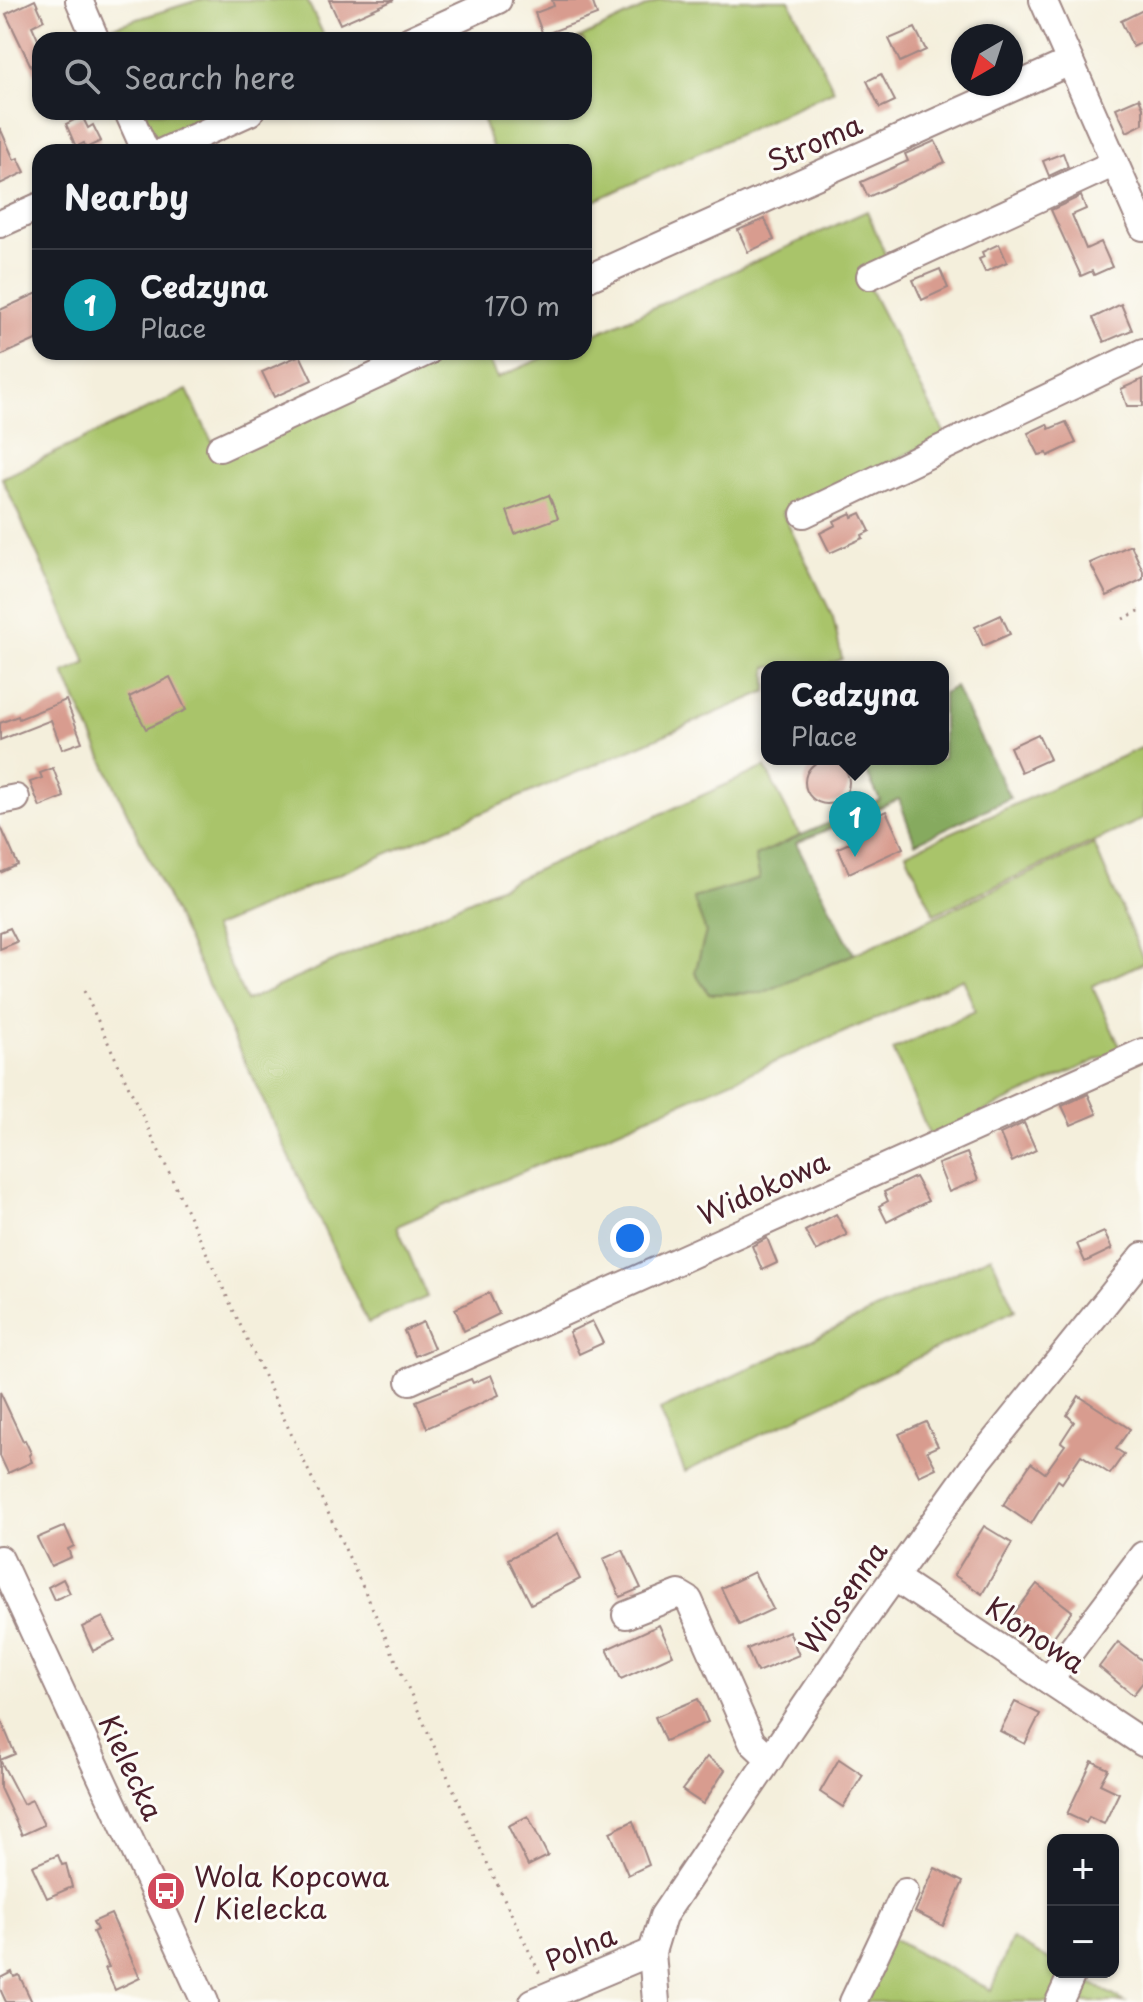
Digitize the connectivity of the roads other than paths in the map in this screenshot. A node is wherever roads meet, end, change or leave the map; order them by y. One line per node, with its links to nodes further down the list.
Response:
1 (79, 0): 4 (street)
2 (498, 0): 5 (street)
3 (1043, 0): 6 (street)
4 (93, 32)
5 (428, 32)
6 (1070, 62): 11 (street); 15 (street, Stroma)
7 (132, 120): 9 (street)
8 (232, 120): 10 (street)
9 (142, 144)
10 (180, 144)
11 (1115, 163): 14 (street); 16 (street)
12 (32, 210): 13 (street)
13 (0, 224)
14 (1143, 227)
15 (592, 276)
16 (870, 276)
17 (1143, 352): 20 (street)
18 (410, 360): 19 (street)
19 (220, 448)
20 (804, 514)
21 (1143, 1052): 23 (street, Widokowa)
22 (1143, 1256): 26 (street, Wiosenna)
23 (410, 1381)
24 (1143, 1555): 28 (street)
25 (0, 1559): 35 (street, Kielecka)
26 (895, 1578): 28 (street, Klonowa); 30 (street, Wiosenna)
27 (626, 1615): 30 (street)
28 (1049, 1680): 29 (street, Klonowa)
29 (1143, 1743)
30 (770, 1759): 32 (street, Wiosenna)
31 (905, 1892): 37 (street)
32 (652, 1952): 34 (street, Polna); 36 (street, Wiosenna)
33 (1070, 1978): 38 (street)
34 (542, 1998)
35 (205, 2002)
36 (656, 2002)
37 (853, 2002)
38 (1059, 2002)

